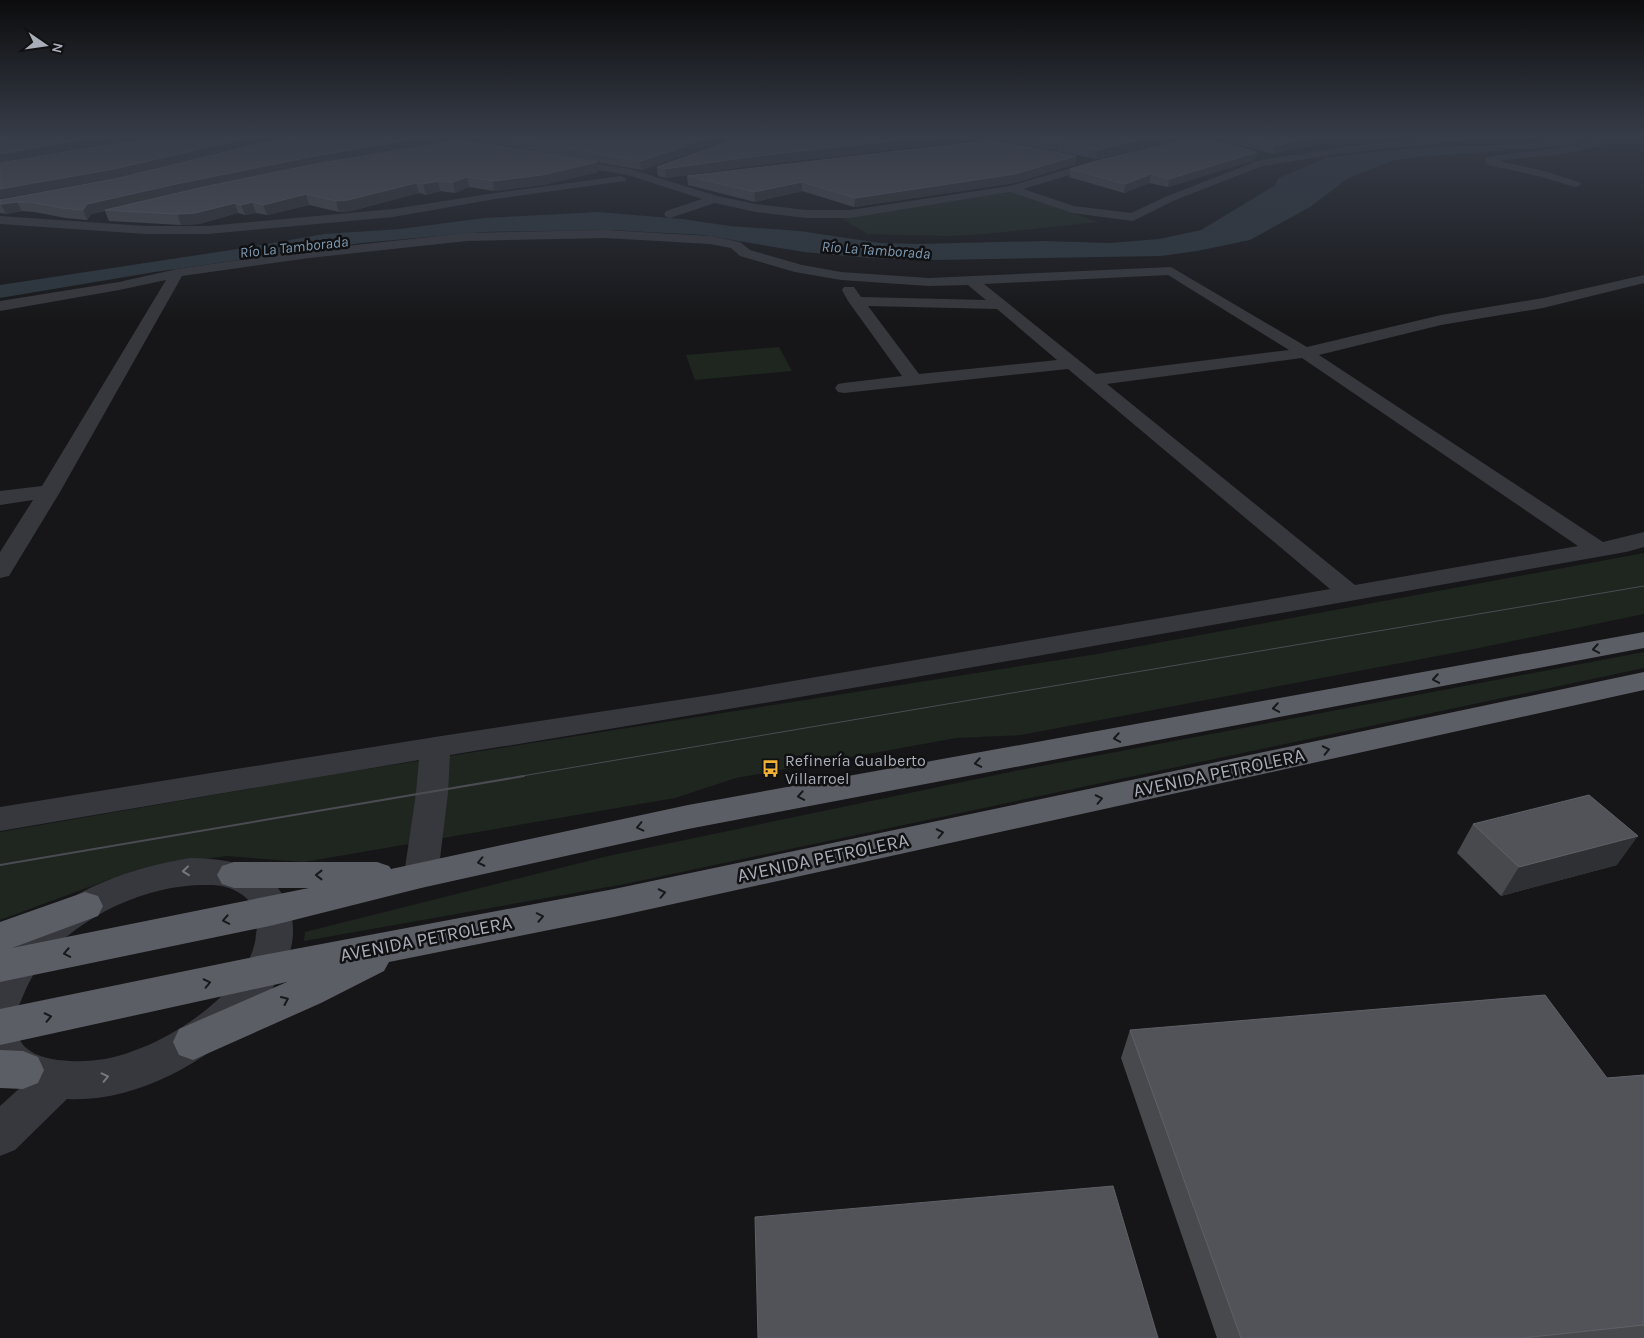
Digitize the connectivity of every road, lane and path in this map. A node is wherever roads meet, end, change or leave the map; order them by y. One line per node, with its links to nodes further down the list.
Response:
1 (480, 198): 9 (street)
2 (950, 198): 5 (street)
3 (1040, 198): 4 (street)
4 (1170, 198)
5 (714, 199): 6 (street)
6 (670, 214)
7 (106, 216): 9 (street)
8 (0, 220): 9 (street)
9 (69, 225)
10 (177, 273): 11 (street); 16 (street); 22 (street)
11 (841, 276): 13 (street); 14 (street)
12 (1644, 279): 17 (street)
13 (972, 281): 15 (street); 17 (street)
14 (856, 301): 15 (street); 19 (street)
15 (1002, 305): 18 (street)
16 (0, 306)
17 (1305, 353): 20 (street); 25 (street)
18 (1072, 363): 19 (street); 20 (street)
19 (914, 380): 21 (street)
20 (1094, 380): 27 (street)
21 (844, 388)
22 (49, 492): 23 (street); 26 (street)
23 (0, 498)
24 (1644, 539): 25 (street)
25 (1598, 549): 27 (street)
26 (0, 571)
27 (1351, 594): 30 (street)
28 (1644, 640): 33 (highway, one-way to 33)
29 (1644, 682): 35 (highway, AVENIDA PETROLERA, one-way to 29)
30 (435, 747): 31 (street); 33 (street)
31 (0, 820)
32 (234, 875): 33 (highway, one-way to 32); 34 (street); 36 (street, one-way to 36)
33 (421, 875): 34 (highway)
34 (274, 911): 36 (highway, one-way to 36); 37 (street)
35 (406, 942): 37 (highway, AVENIDA PETROLERA); 40 (highway, one-way to 35)
36 (6, 955): 38 (street)
37 (263, 971): 39 (highway, AVENIDA PETROLERA, one-way to 37); 40 (street)
38 (0, 1005)
39 (0, 1027)
40 (193, 1042): 41 (street, one-way to 40)
41 (20, 1066): 42 (street)
42 (0, 1135)

